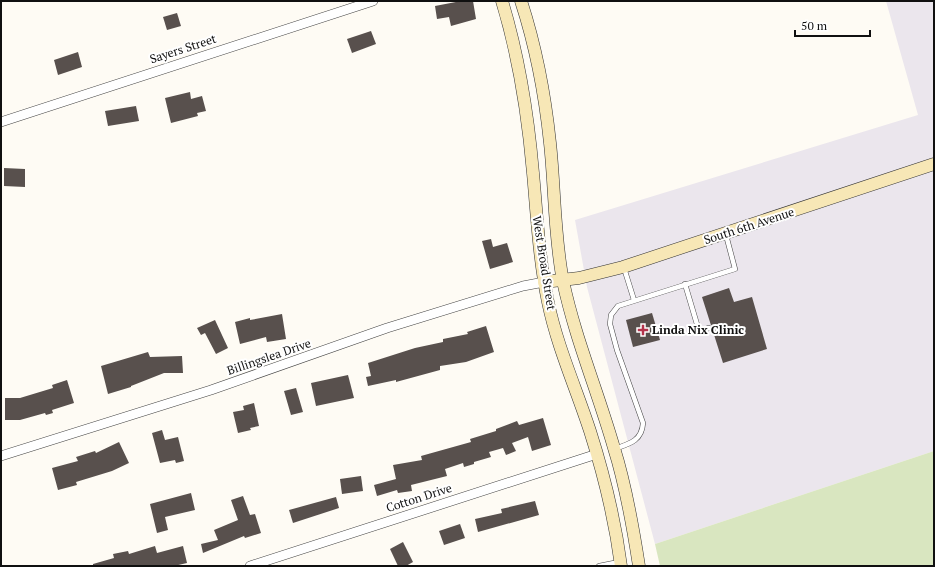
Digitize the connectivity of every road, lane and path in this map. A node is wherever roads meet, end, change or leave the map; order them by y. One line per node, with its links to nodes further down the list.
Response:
1 (373, 1): 4 (street, Sayers Street)
2 (502, 1): 9 (main road, West Broad Street)
3 (521, 1): 8 (main road, West Broad Street)
4 (1, 122)
5 (934, 164): 6 (main road, South 6th Avenue)
6 (725, 234): 7 (main road, South 6th Avenue); 10 (lane)
7 (623, 266): 8 (main road, South 6th Avenue); 11 (lane)
8 (563, 280): 9 (main road, South 6th Avenue); 13 (main road, West Broad Street)
9 (544, 282): 14 (main road, West Broad Street); 15 (street, Billingslea Drive)
10 (685, 284): 11 (lane); 12 (lane)
11 (634, 300): 13 (lane)
12 (709, 328)
13 (614, 449): 14 (main road); 19 (main road, West Broad Street)
14 (597, 454): 16 (main road, West Broad Street); 17 (street, Cotton Drive)
15 (1, 456)
16 (621, 564): 18 (lane)
17 (250, 566)
18 (599, 566)
19 (639, 566)

